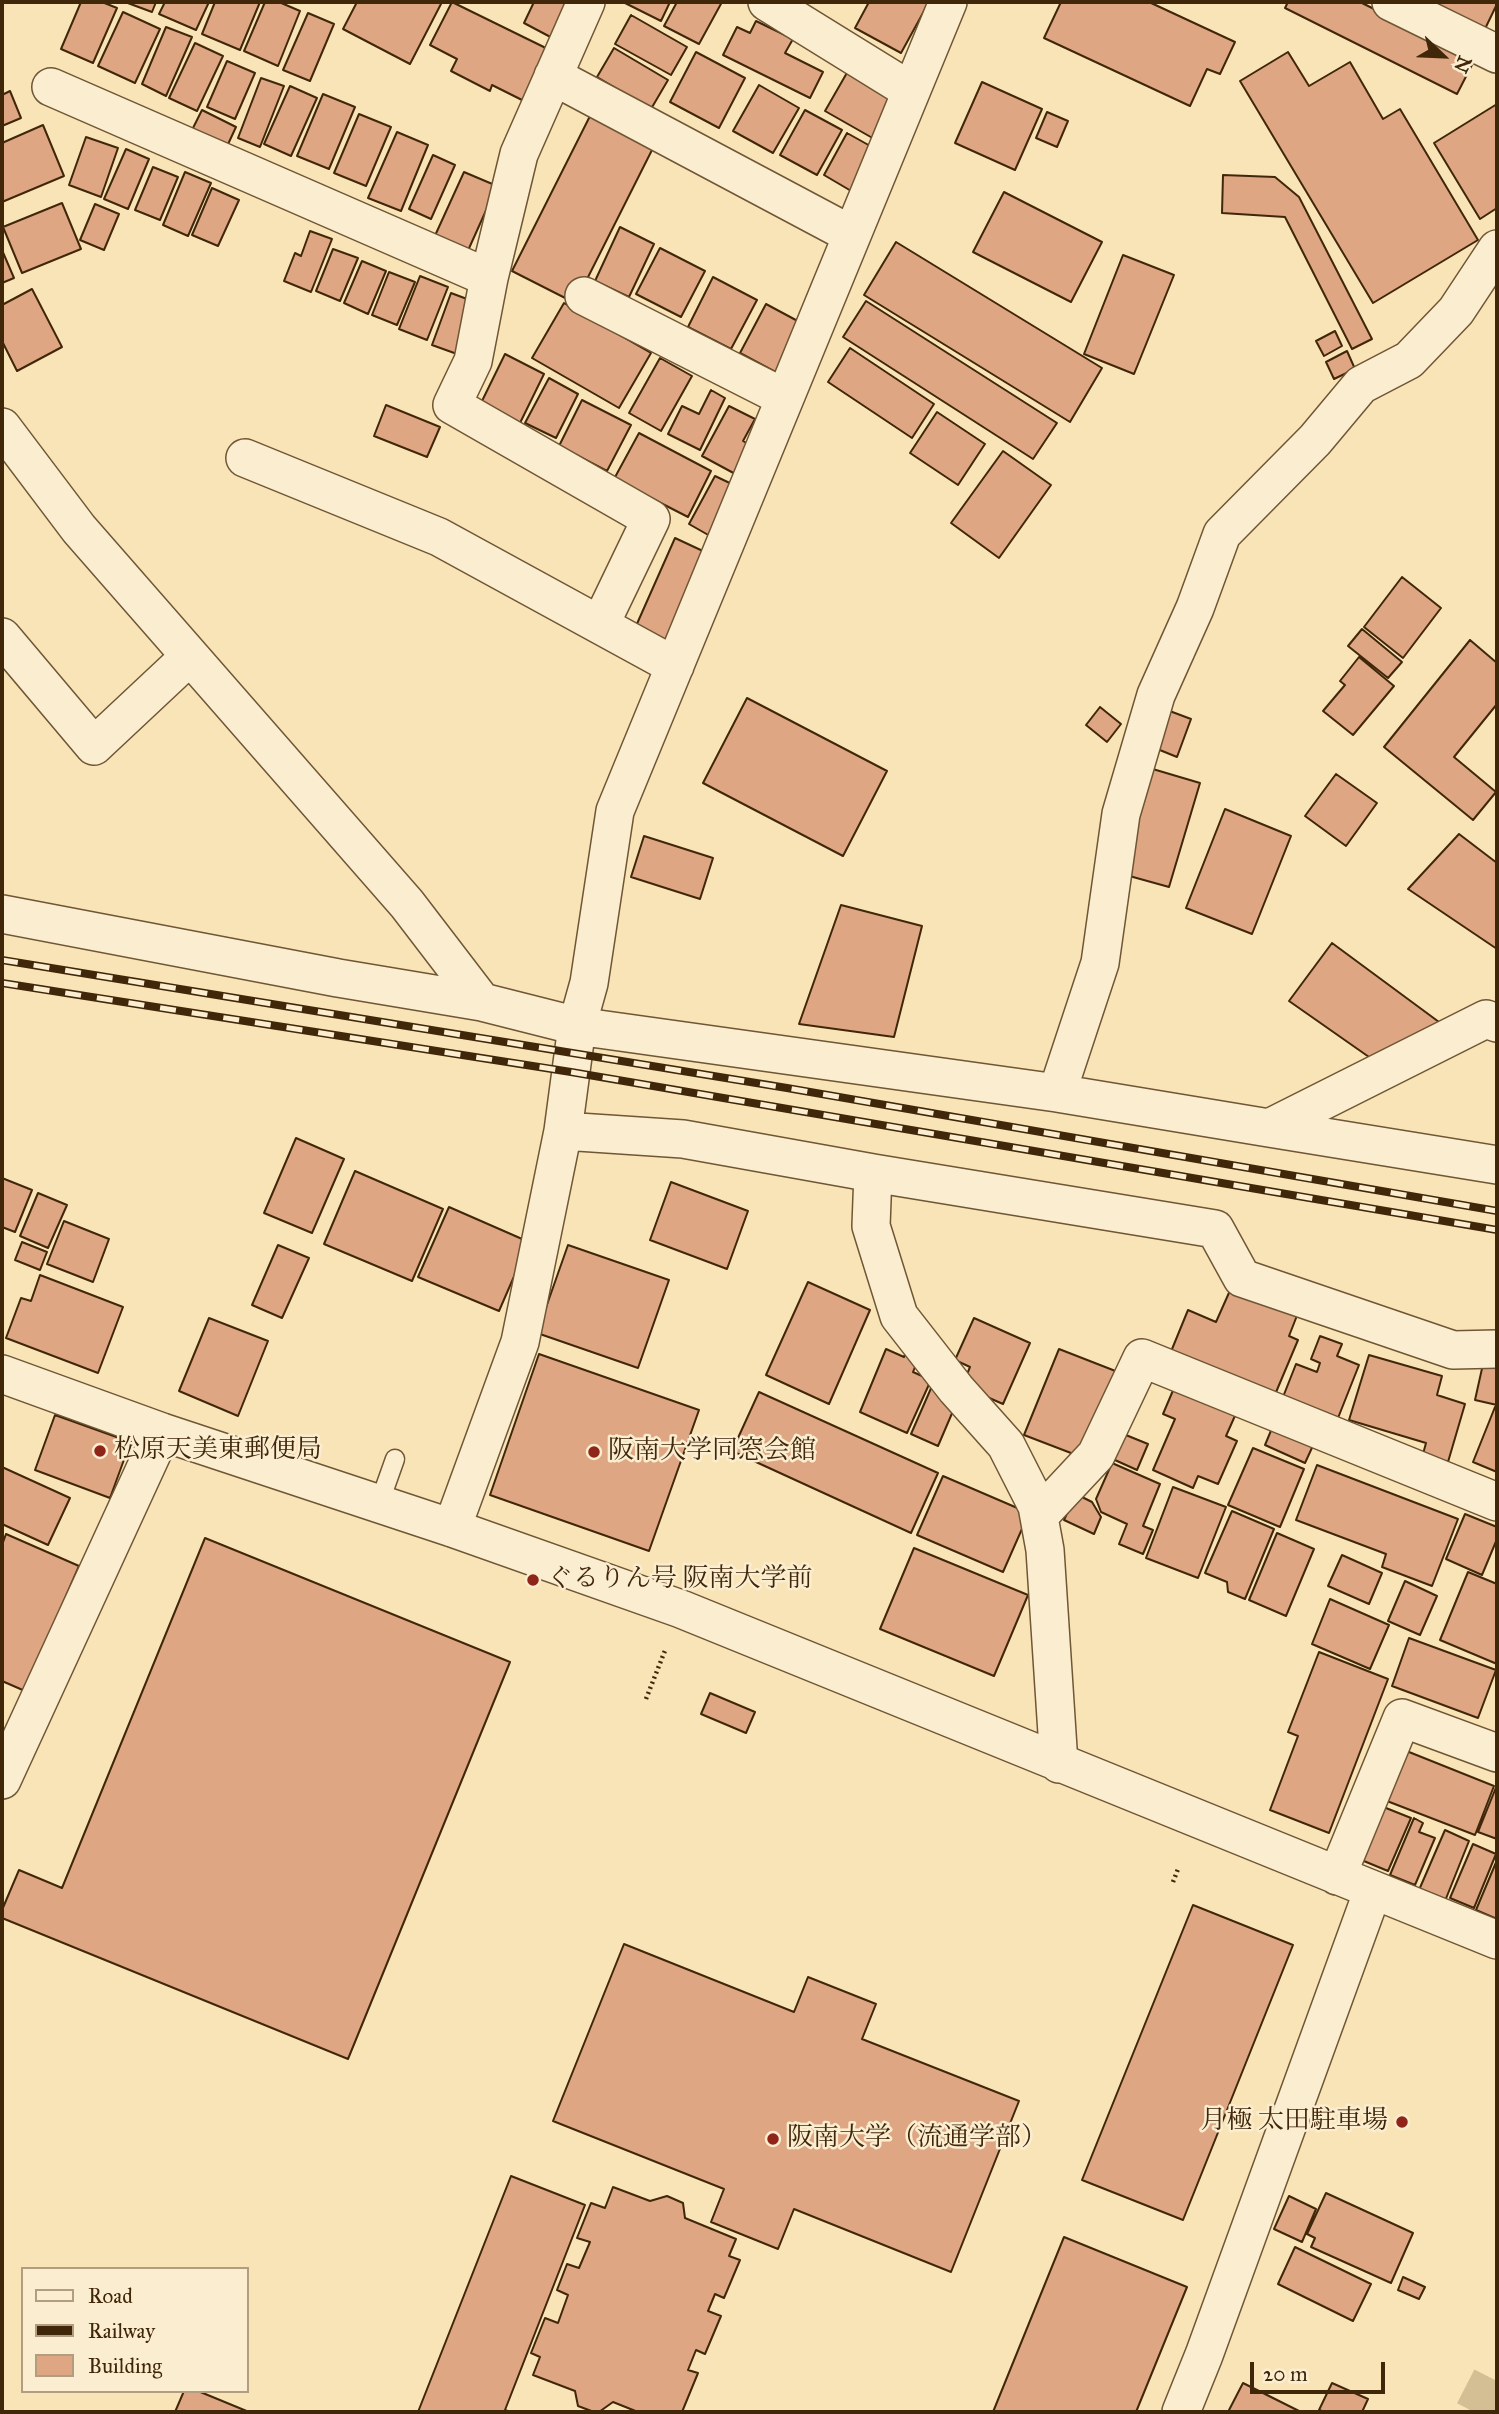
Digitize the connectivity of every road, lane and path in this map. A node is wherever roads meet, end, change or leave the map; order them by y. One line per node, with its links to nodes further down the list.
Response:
1 (586, 2): 6 (street)
2 (767, 2): 8 (street)
3 (948, 2): 8 (street)
4 (1391, 2): 5 (street)
5 (1497, 54)
6 (553, 76): 9 (street); 11 (street)
7 (51, 87): 11 (street)
8 (911, 91): 9 (street)
9 (852, 234): 13 (street)
10 (1497, 249): 24 (street)
11 (489, 278): 16 (street)
12 (584, 296): 13 (street)
13 (785, 398): 19 (street)
14 (2, 427): 18 (street)
15 (245, 458): 16 (street)
16 (600, 625): 19 (street)
17 (2, 636): 18 (street)
18 (189, 657): 21 (street)
19 (675, 667): 23 (street)
20 (2, 914): 21 (street)
21 (482, 1002): 23 (street)
22 (1494, 1018): 25 (street)
23 (577, 1026): 24 (street); 26 (street)
24 (1057, 1093): 25 (street)
25 (1269, 1128): 27 (street)
26 (563, 1131): 28 (street); 36 (street)
27 (1497, 1166)
28 (873, 1172): 29 (street); 35 (street)
29 (1497, 1349)
30 (2, 1374): 31 (street)
31 (162, 1432): 34 (street); 41 (street)
32 (395, 1459): 34 (lane)
33 (1497, 1502): 35 (street)
34 (379, 1504): 36 (street)
35 (1039, 1516): 40 (street)
36 (452, 1528): 40 (street)
37 (669, 1640): 38 (path)
38 (646, 1699)
39 (1494, 1743): 43 (street)
40 (1059, 1764): 43 (street)
41 (2, 1780)
42 (1178, 1869): 44 (path)
43 (1337, 1876): 45 (street)
44 (1173, 1882)
45 (1373, 1890): 46 (street); 47 (street)
46 (1497, 1940)
47 (1181, 2412)

